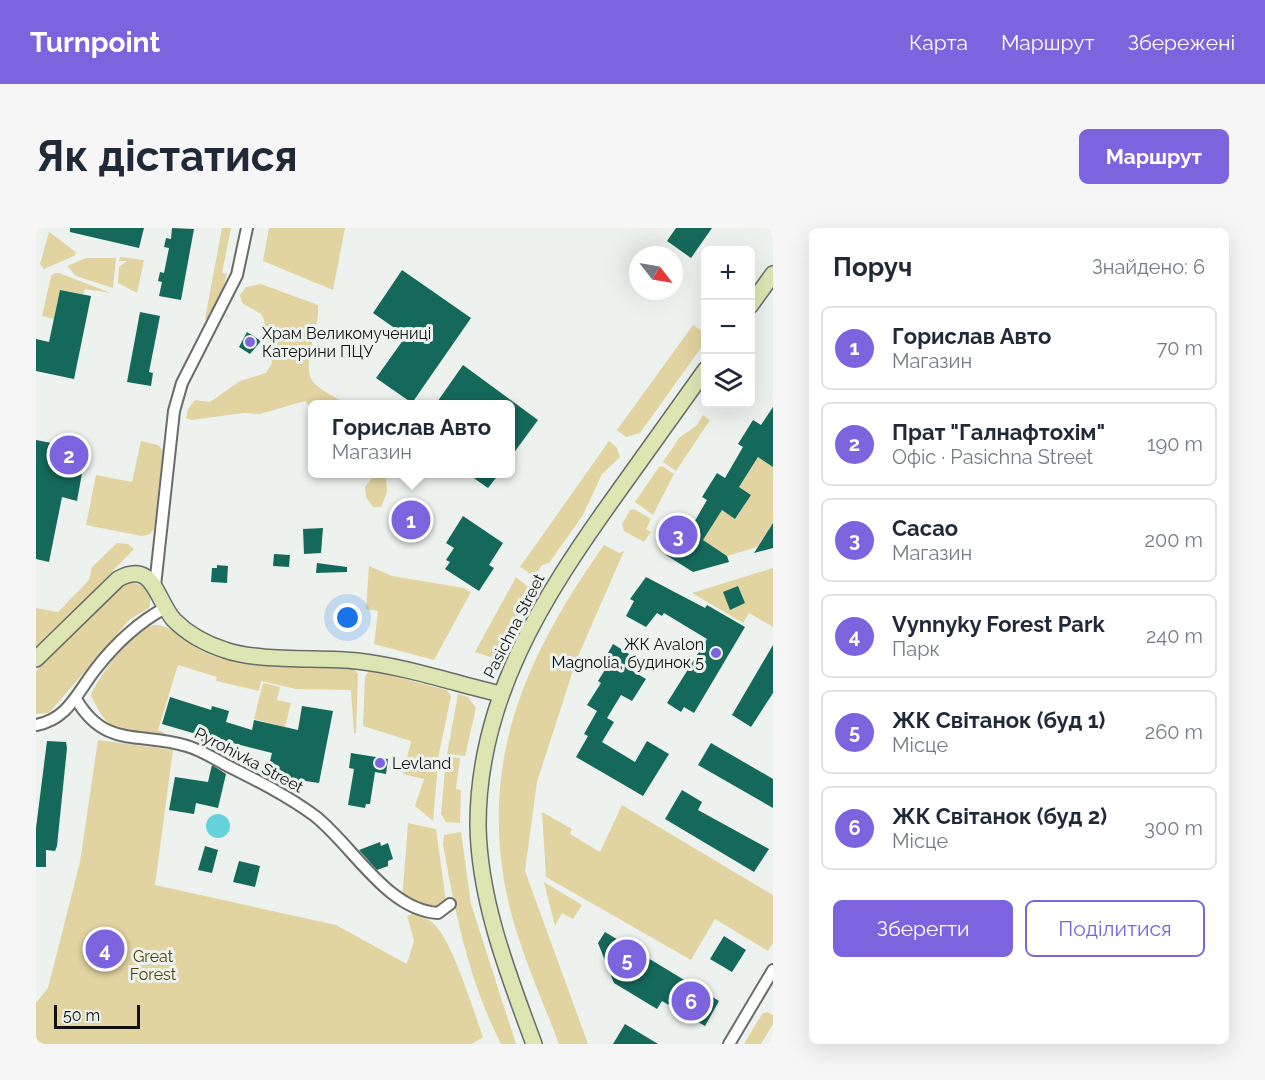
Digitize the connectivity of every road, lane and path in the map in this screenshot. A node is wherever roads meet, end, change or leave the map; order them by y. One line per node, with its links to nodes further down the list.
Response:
1 (247, 228): 5 (street)
2 (773, 274): 3 (main road)
3 (754, 300)
4 (701, 375): 8 (main road, Pasichna Street)
5 (155, 586): 6 (main road); 7 (main road)
6 (165, 608): 8 (main road); 9 (street)
7 (36, 659)
8 (500, 694): 13 (main road, Pasichna Street)
9 (76, 699): 10 (street); 11 (street, Pyrohivka Street)
10 (36, 725)
11 (450, 904)
12 (773, 970): 14 (street)
13 (534, 1044)
14 (729, 1044)

